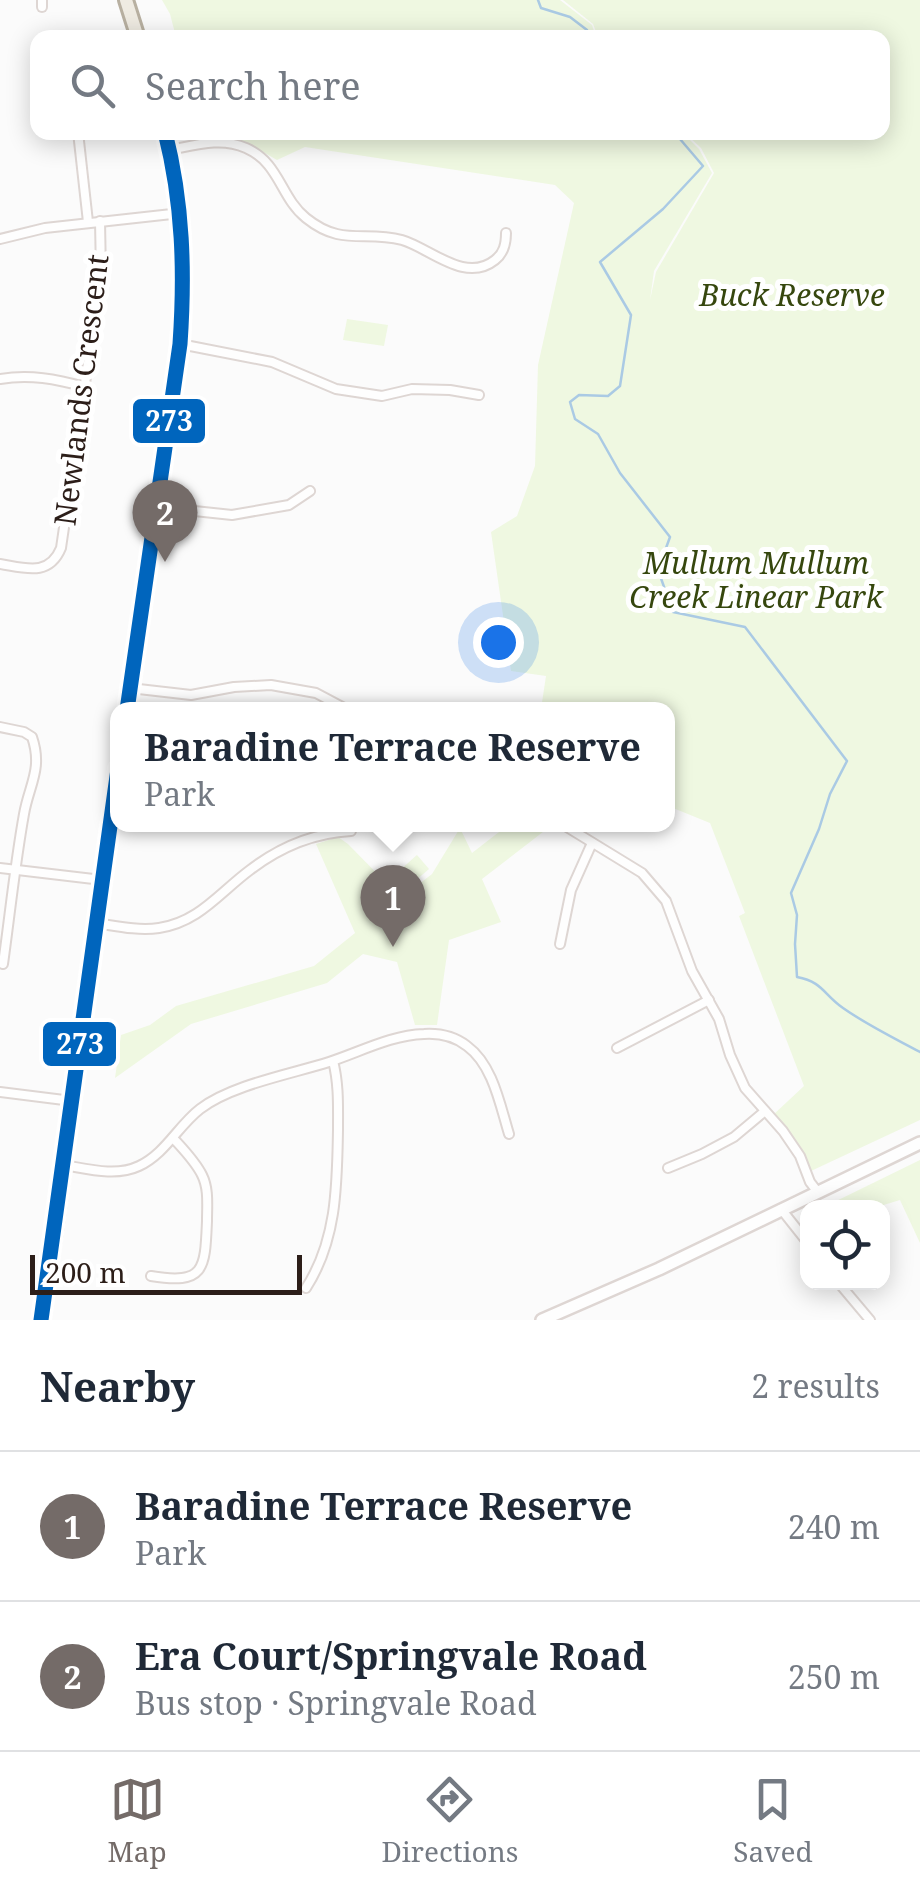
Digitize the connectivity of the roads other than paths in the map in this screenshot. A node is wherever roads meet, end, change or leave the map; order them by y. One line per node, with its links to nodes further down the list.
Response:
1 (126, 0): 2 (main road)
2 (135, 30)
3 (79, 140): 8 (street)
4 (167, 140): 5 (main road)
5 (170, 150): 6 (main road); 9 (street)
6 (180, 213): 7 (street); 11 (main road)
7 (100, 221): 8 (street); 13 (street, Newlands Crescent)
8 (88, 222): 10 (street)
9 (506, 233)
10 (0, 238)
11 (180, 344): 14 (street); 16 (main road)
12 (0, 379): 13 (street)
13 (85, 387): 17 (street, Newlands Crescent)
14 (479, 394)
15 (310, 490): 16 (street)
16 (157, 507): 18 (main road)
17 (0, 564)
18 (130, 688): 19 (main road); 20 (street)
19 (128, 702)
20 (334, 702)
21 (0, 727): 27 (street)
22 (110, 824): 28 (main road)
23 (326, 832): 29 (street)
24 (575, 832): 25 (street)
25 (592, 842): 30 (street); 32 (street)
26 (0, 868): 27 (street)
27 (16, 871): 28 (street); 31 (street)
28 (102, 880): 29 (main road)
29 (96, 923): 36 (main road)
30 (560, 944)
31 (3, 964)
32 (710, 1000): 33 (street); 37 (street)
33 (617, 1048)
34 (333, 1061): 38 (street); 39 (street); 47 (street)
35 (0, 1092): 36 (street)
36 (72, 1101): 41 (main road)
37 (764, 1111): 42 (street); 43 (street)
38 (509, 1134)
39 (173, 1138): 41 (street); 46 (street)
40 (920, 1144): 43 (main road)
41 (64, 1165): 49 (main road)
42 (668, 1168)
43 (817, 1191): 44 (main road)
44 (781, 1210): 45 (street); 50 (main road)
45 (800, 1233)
46 (151, 1276)
47 (306, 1288)
48 (845, 1290): 51 (street)
49 (41, 1320)
50 (542, 1320)
51 (870, 1320)

